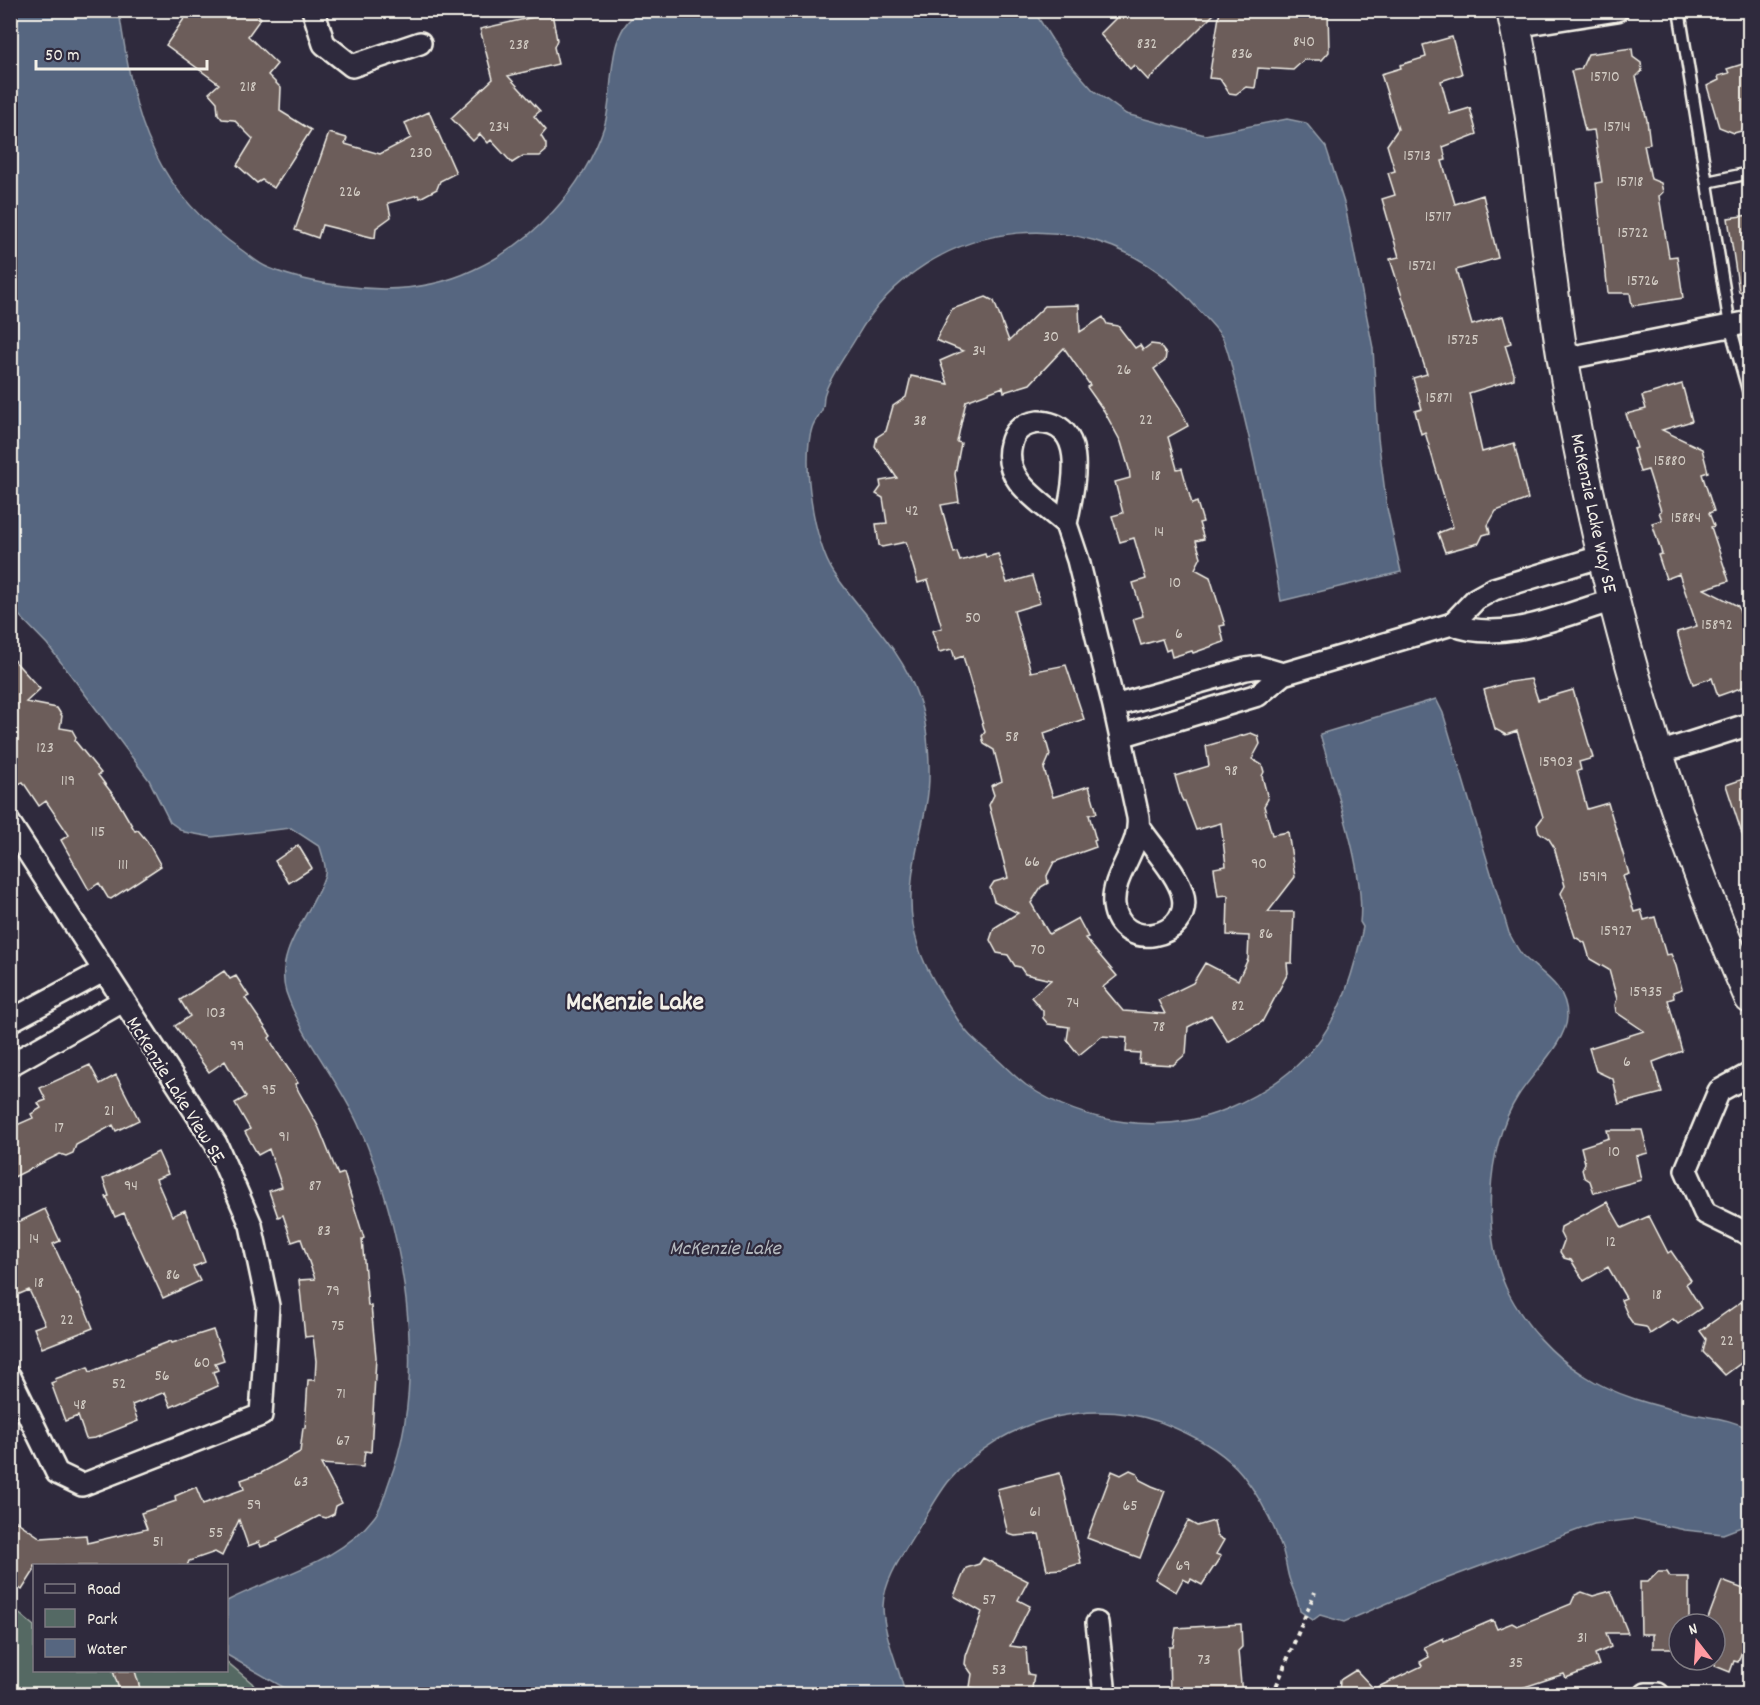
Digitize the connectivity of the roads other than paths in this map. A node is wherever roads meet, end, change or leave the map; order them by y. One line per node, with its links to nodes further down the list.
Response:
1 (314, 10): 5 (street)
2 (1617, 10): 4 (street)
3 (1679, 10): 7 (lane)
4 (1514, 18): 9 (street, McKenzie Lake Way SE)
5 (420, 43)
6 (1749, 172): 7 (lane)
7 (1707, 182): 8 (lane)
8 (1740, 324): 9 (street); 10 (lane)
9 (1563, 359): 12 (street, McKenzie Lake Way SE)
10 (1749, 397)
11 (1066, 524): 11 (street); 16 (street)
12 (1603, 556): 13 (street, McKenzie Lake Way SE); 14 (street)
13 (1614, 600): 14 (street); 19 (street, McKenzie Lake Way SE)
14 (1452, 624): 15 (street)
15 (1283, 674): 16 (street); 18 (street)
16 (1114, 706): 18 (street)
17 (1749, 724): 19 (street)
18 (1121, 736): 21 (street)
19 (1659, 753): 23 (street, McKenzie Lake Way SE)
20 (10, 824): 22 (street, McKenzie Lake View SE)
21 (1139, 827): 21 (street)
22 (103, 970): 24 (street, McKenzie Lake View SE); 25 (street)
23 (1749, 998)
24 (123, 1001): 26 (street); 29 (street, McKenzie Lake View SE)
25 (10, 1021)
26 (10, 1065)
27 (1749, 1074): 28 (street)
28 (1749, 1235)
29 (10, 1377)
30 (1097, 1623): 31 (street)
31 (1105, 1695)
32 (1646, 1695): 33 (street)
33 (1658, 1695)

